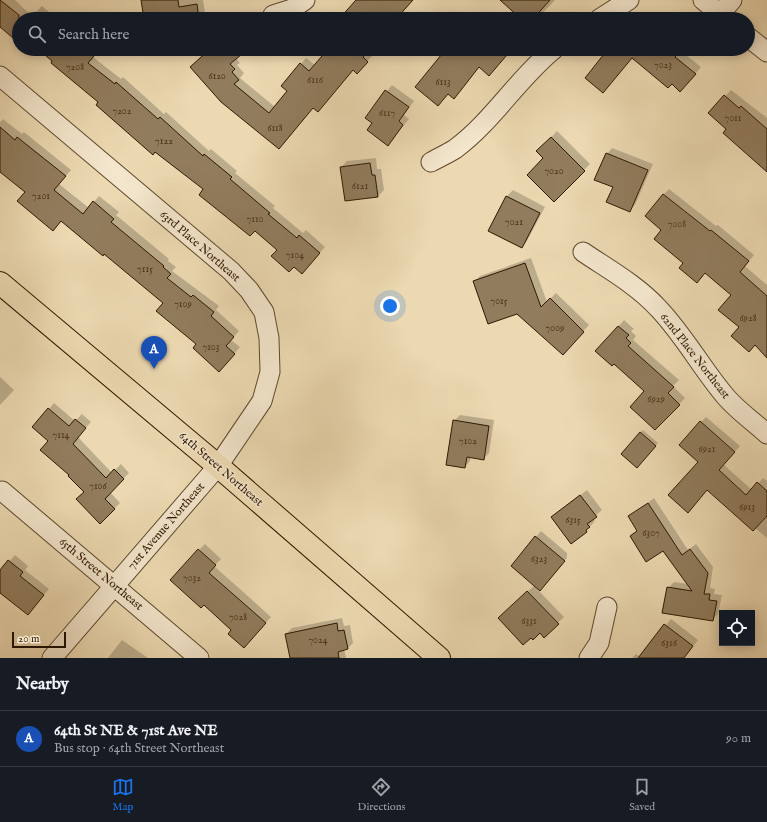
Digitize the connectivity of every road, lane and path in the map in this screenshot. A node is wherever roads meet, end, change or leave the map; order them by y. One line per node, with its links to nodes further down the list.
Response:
1 (305, 0): 5 (street)
2 (629, 0): 6 (street)
3 (703, 0): 4 (street)
4 (726, 11)
5 (282, 12)
6 (610, 12)
7 (755, 43): 8 (street)
8 (767, 52)
9 (545, 56): 11 (street)
10 (0, 76): 15 (street, 63rd Place Northeast)
11 (431, 162)
12 (583, 252): 14 (street, 62nd Place Northeast)
13 (0, 283): 15 (main road, 64th Street Northeast)
14 (767, 434)
15 (218, 466): 17 (street, 71st Avenue Northeast); 21 (main road, 64th Street Northeast)
16 (2, 492): 17 (street, 65th Street Northeast)
17 (114, 586): 19 (street, 71st Avenue Northeast); 20 (street, 65th Street Northeast)
18 (607, 607): 22 (street)
19 (52, 658)
20 (199, 658)
21 (439, 658)
22 (588, 658)

